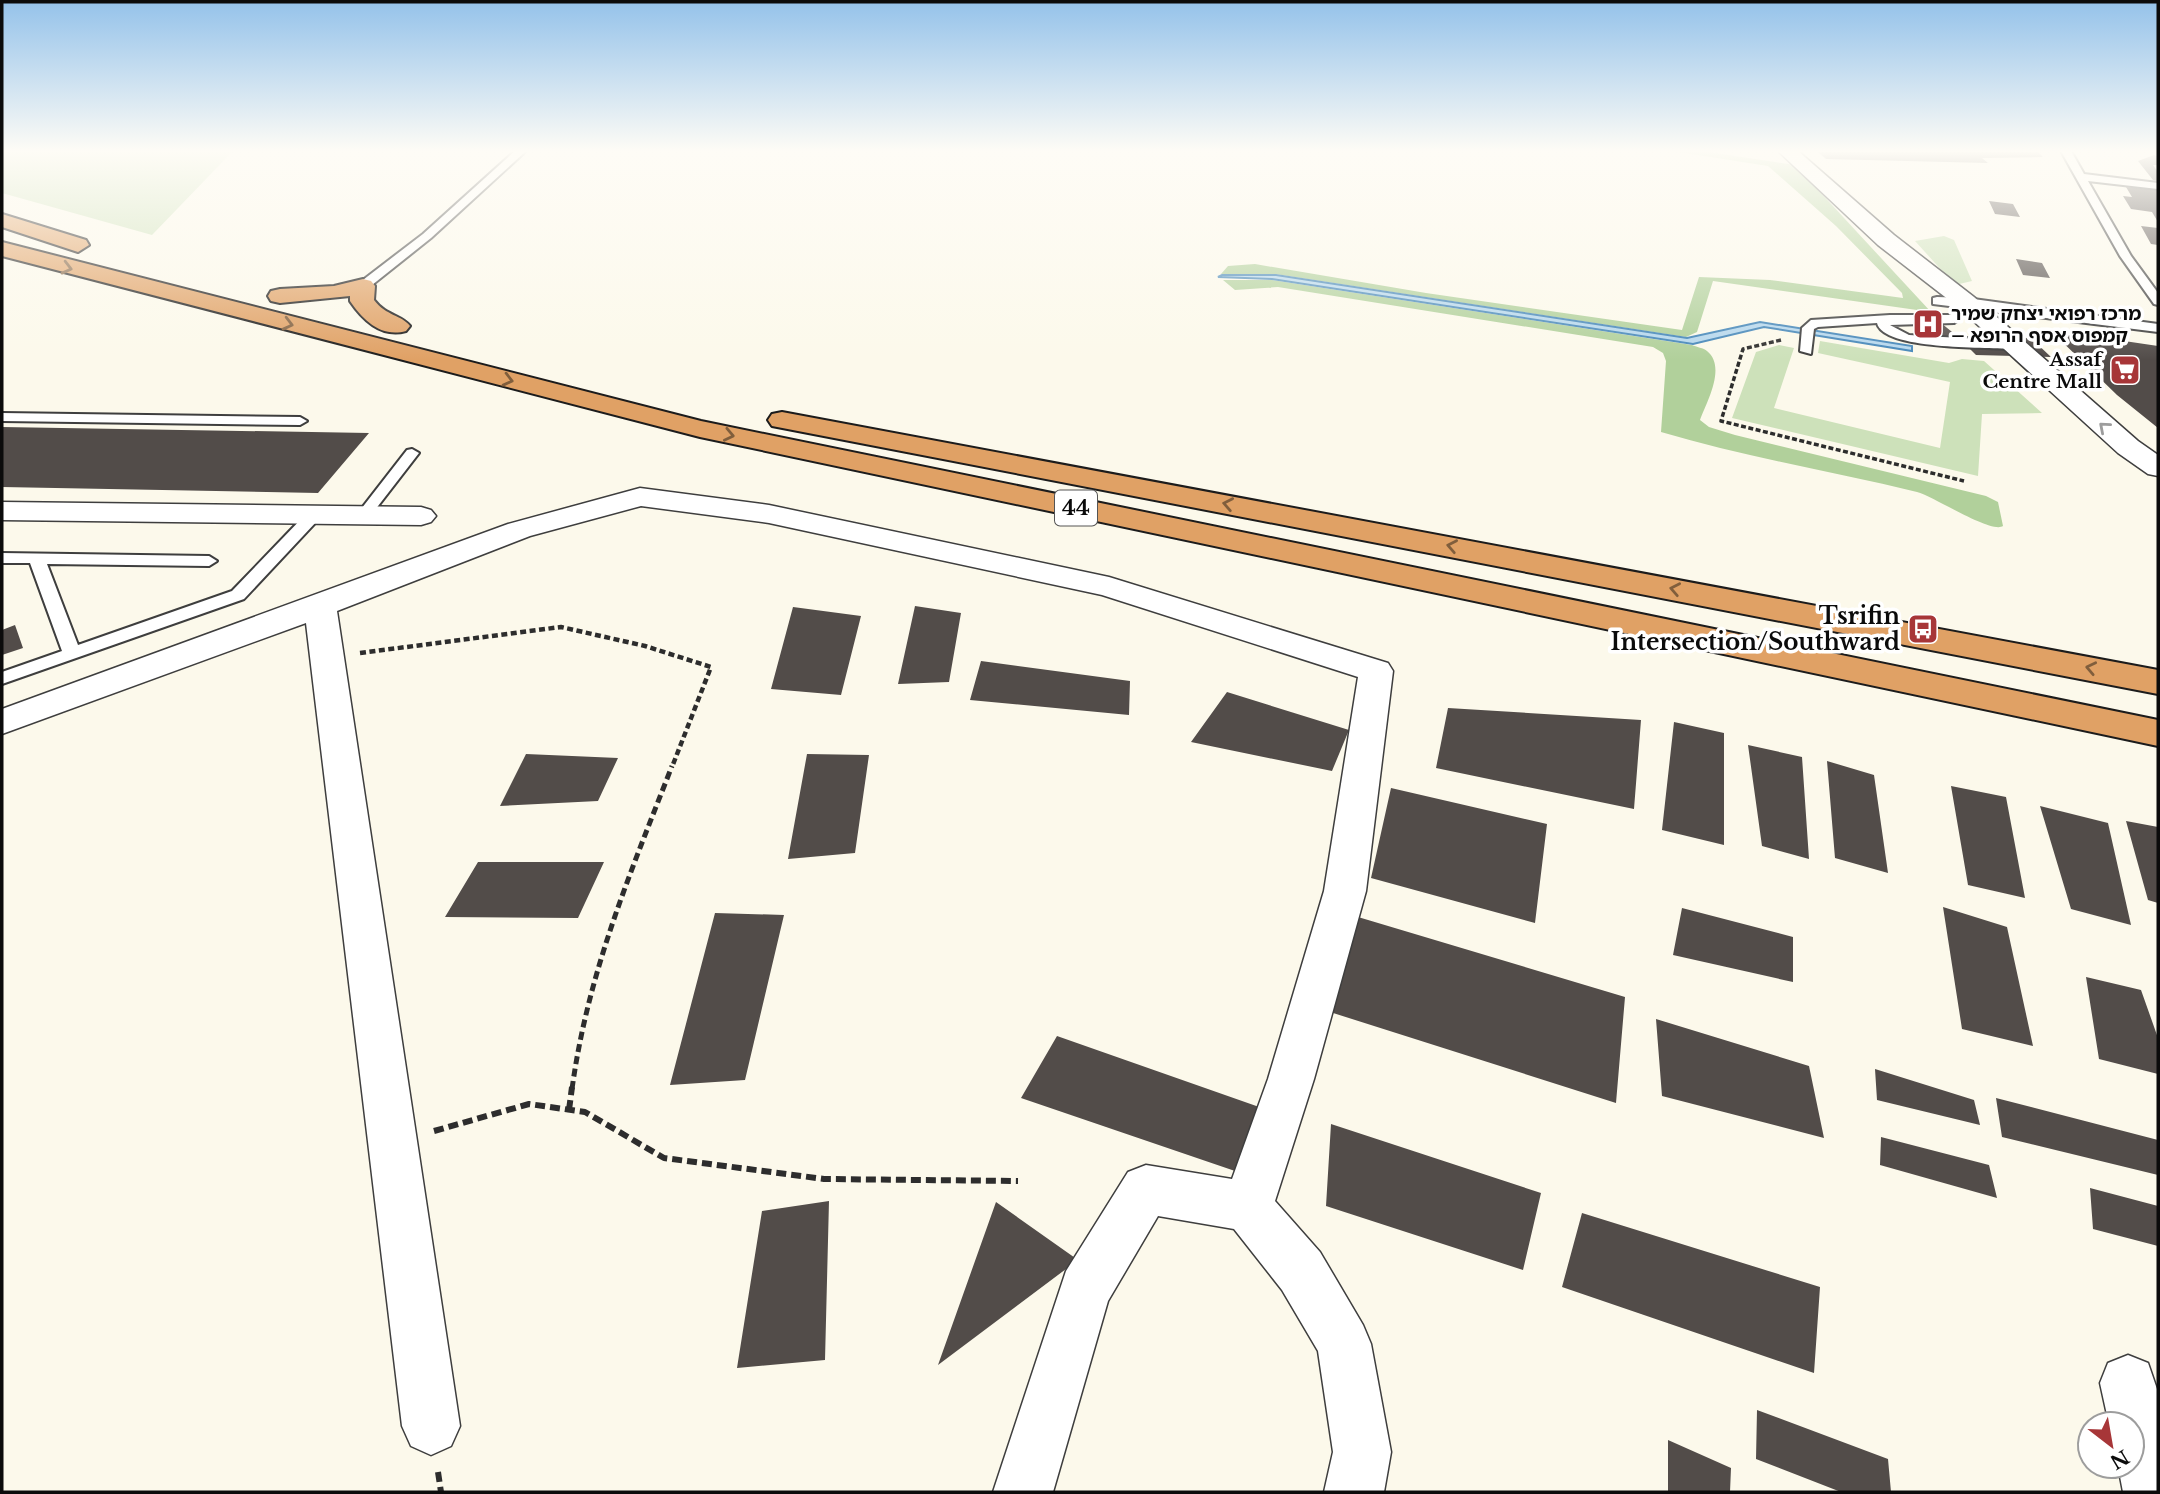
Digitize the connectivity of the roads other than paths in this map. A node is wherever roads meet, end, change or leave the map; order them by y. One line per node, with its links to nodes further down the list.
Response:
1 (4, 221): 7 (highway, 44)
2 (445, 221): 6 (lane)
3 (1865, 221): 9 (street)
4 (2106, 221): 8 (lane)
5 (2, 249): 33 (highway, 44, one-way to 33)
6 (363, 286): 7 (highway); 11 (highway)
7 (280, 296): 11 (highway, 44)
8 (2158, 301)
9 (1952, 307): 10 (lane); 12 (lane); 14 (street); 15 (street)
10 (1891, 318): 13 (lane); 14 (lane)
11 (397, 326): 31 (highway, 44, one-way to 11)
12 (2158, 328)
13 (1807, 340)
14 (1980, 344): 15 (lane); 20 (street)
15 (2011, 345): 19 (street, one-way to 15)
16 (2, 417): 17 (lane)
17 (300, 421)
18 (412, 453): 22 (lane)
19 (2158, 468)
20 (2158, 490)
21 (2, 510): 24 (street)
22 (363, 516): 23 (street); 24 (street)
23 (421, 516)
24 (312, 517): 29 (lane)
25 (2, 558): 26 (lane)
26 (37, 559): 27 (lane); 29 (lane)
27 (209, 561)
28 (320, 606): 32 (street); 34 (street); 36 (street)
29 (72, 653): 30 (lane)
30 (2, 678)
31 (2158, 682)
32 (2, 722)
33 (2158, 733)
34 (1248, 1207): 37 (street); 38 (street)
35 (2129, 1383): 39 (street)
36 (430, 1426)
37 (1023, 1492)
38 (1354, 1492)
39 (2153, 1492)

